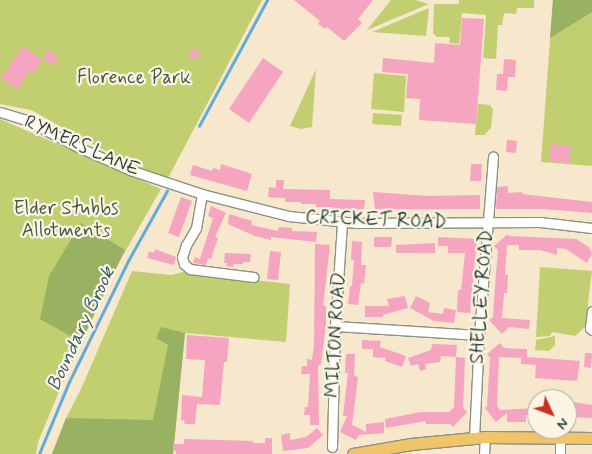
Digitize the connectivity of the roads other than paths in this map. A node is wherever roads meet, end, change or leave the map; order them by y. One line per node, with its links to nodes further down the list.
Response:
1 (0, 112): 3 (street, RYMERS LANE)
2 (493, 156): 6 (street, SHELLEY ROAD)
3 (164, 182): 4 (street, CRICKET ROAD)
4 (202, 194): 5 (street, CRICKET ROAD); 8 (street)
5 (342, 222): 6 (street, CRICKET ROAD); 10 (street, MILTON ROAD)
6 (487, 223): 7 (street, CRICKET ROAD); 12 (street, SHELLEY ROAD)
7 (592, 228)
8 (253, 277)
9 (592, 311): 11 (street)
10 (335, 326): 12 (street); 18 (street, MILTON ROAD)
11 (592, 330)
12 (479, 335): 13 (street, SHELLEY ROAD)
13 (479, 437): 14 (main road); 19 (main road); 20 (street, SHELLEY ROAD)
14 (527, 437)
15 (577, 438): 16 (main road)
16 (592, 438)
17 (560, 439): 21 (street)
18 (332, 447)
19 (353, 454)
20 (484, 454)
21 (560, 454)

